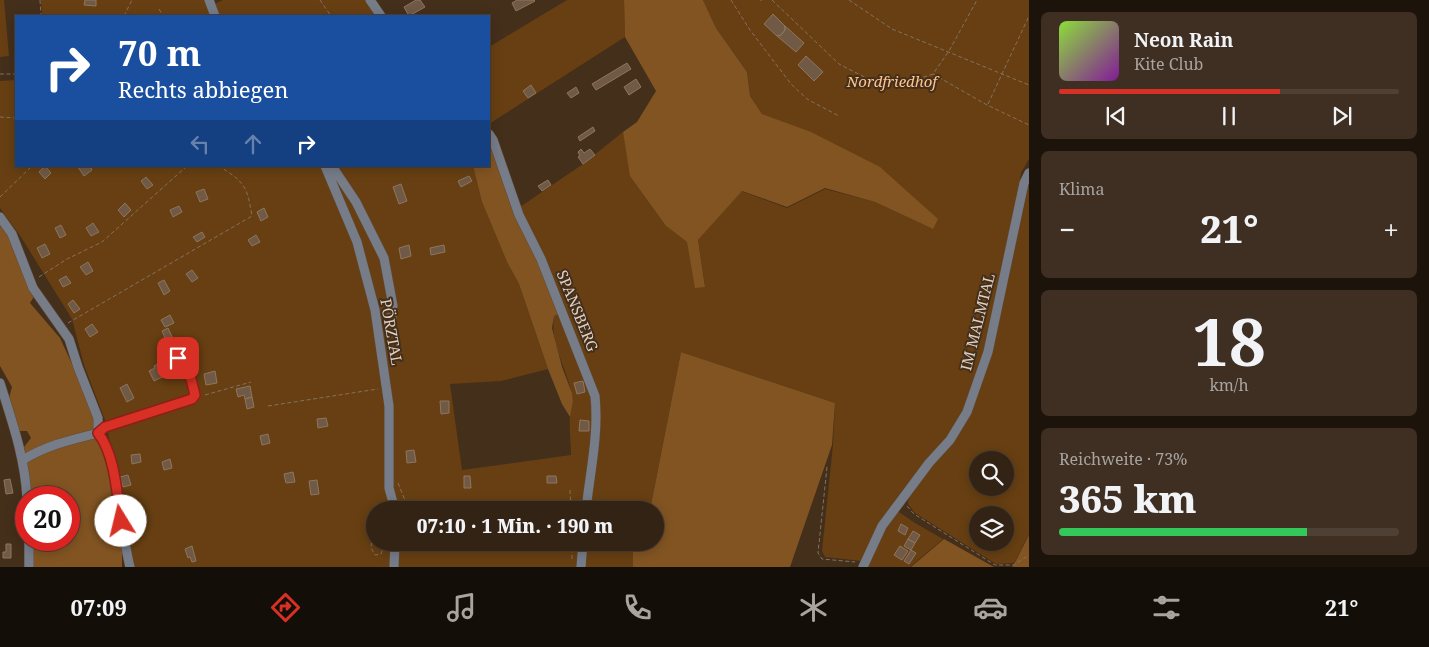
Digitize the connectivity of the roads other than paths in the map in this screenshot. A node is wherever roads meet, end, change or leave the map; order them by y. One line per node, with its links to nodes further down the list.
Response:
1 (209, 0): 3 (street)
2 (370, 0): 4 (street)
3 (215, 15)
4 (381, 15)
5 (490, 136): 17 (street, SPANSBERG)
6 (326, 167): 16 (street, PÖRZTAL)
7 (333, 167): 10 (street)
8 (1029, 173): 22 (street, IM MALMTAL)
9 (0, 217): 13 (street)
10 (393, 306)
11 (178, 358): 13 (street)
12 (0, 383): 14 (street)
13 (98, 433): 14 (street); 21 (street)
14 (23, 460): 15 (street)
15 (26, 486)
16 (392, 501)
17 (587, 501)
18 (29, 551): 23 (street)
19 (395, 551): 26 (street)
20 (582, 551): 27 (street)
21 (126, 552): 24 (street); 25 (street)
22 (865, 563)
23 (29, 567)
24 (125, 567)
25 (130, 567)
26 (394, 567)
27 (581, 567)

